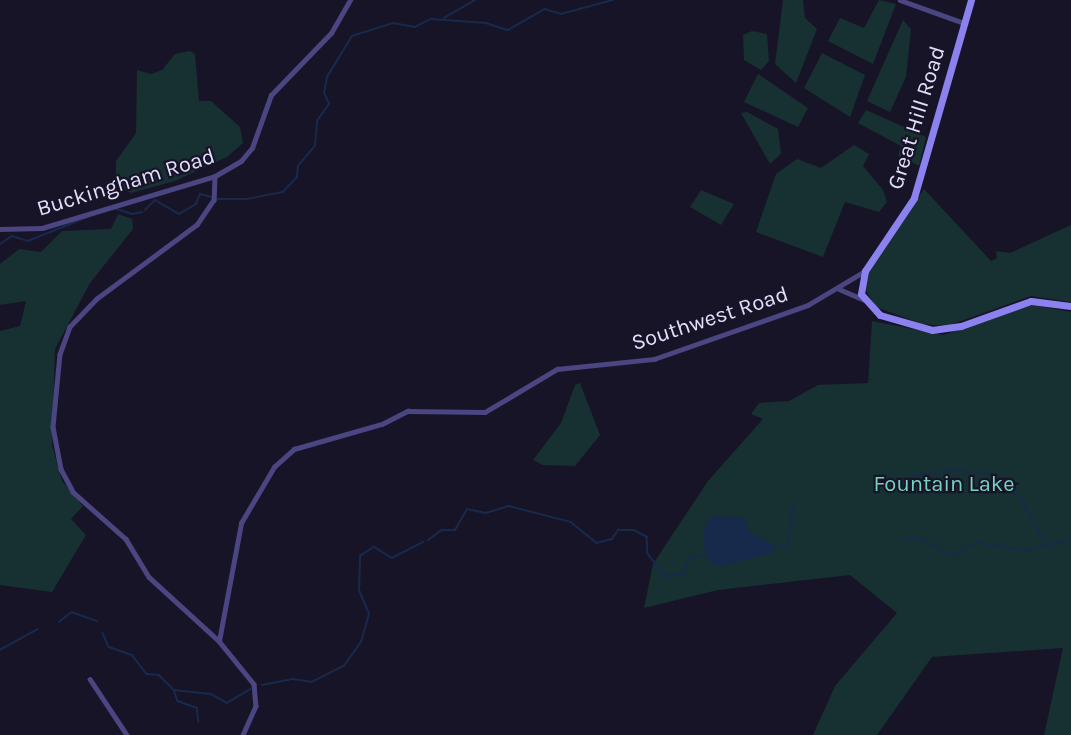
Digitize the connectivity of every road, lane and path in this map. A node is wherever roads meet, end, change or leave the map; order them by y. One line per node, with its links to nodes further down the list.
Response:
1 (350, 0): 5 (street, Buckingham Road)
2 (900, 0): 4 (street)
3 (971, 0): 4 (main road, Great Hill Road)
4 (964, 23): 7 (main road, Great Hill Road)
5 (215, 176): 6 (street, Buckingham Road); 11 (street)
6 (0, 229)
7 (865, 271): 8 (street, Southwest Road); 9 (main road)
8 (839, 289): 9 (street); 11 (street, Southwest Road)
9 (863, 299): 10 (main road)
10 (1071, 306)
11 (219, 641): 14 (street)
12 (90, 679): 13 (street)
13 (128, 735)
14 (243, 735)

